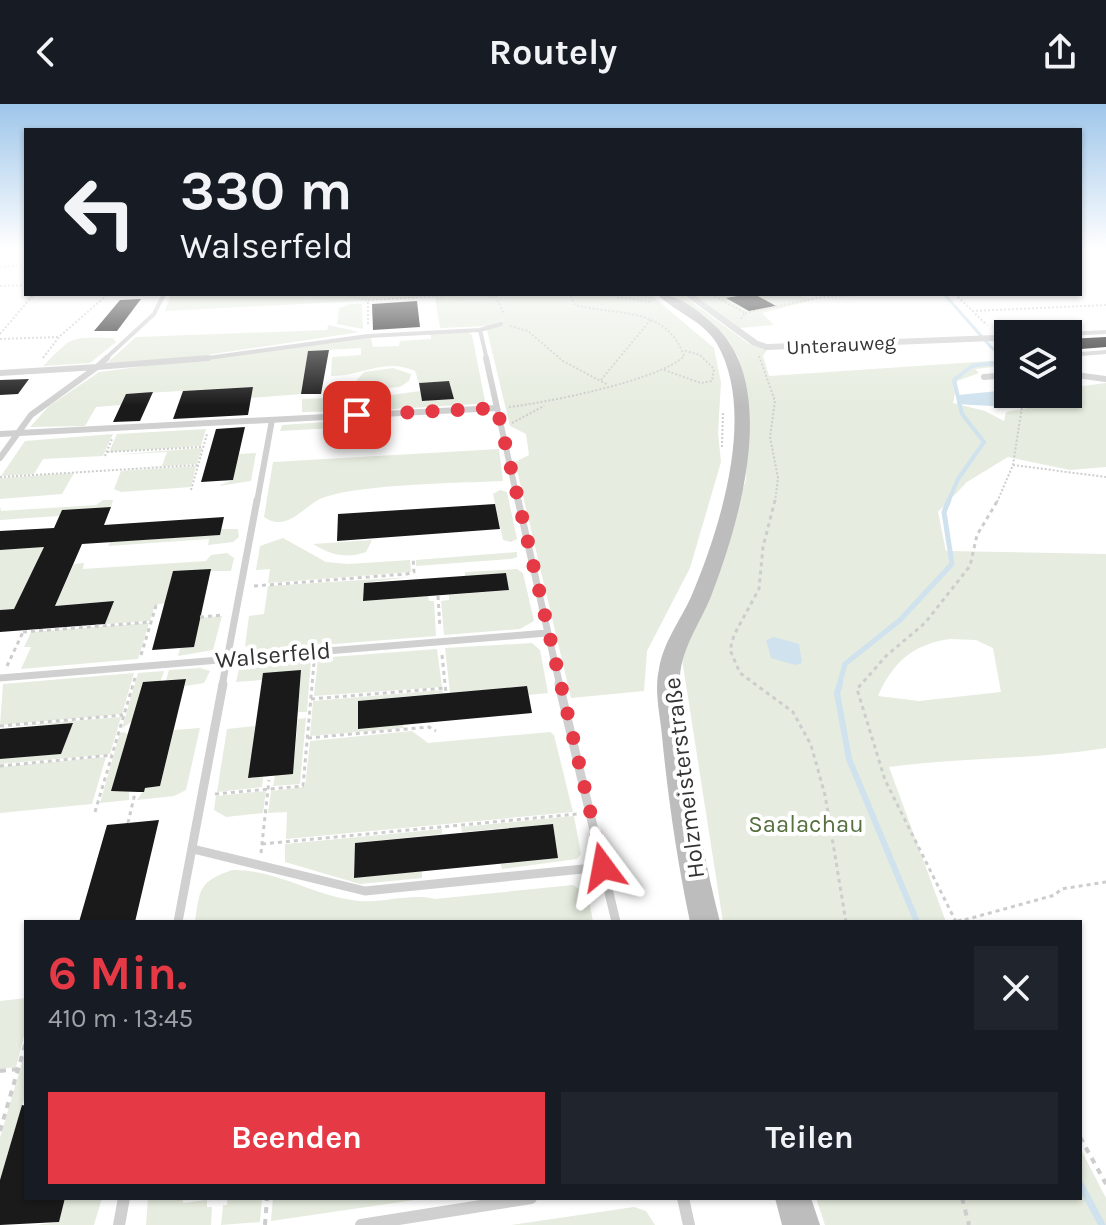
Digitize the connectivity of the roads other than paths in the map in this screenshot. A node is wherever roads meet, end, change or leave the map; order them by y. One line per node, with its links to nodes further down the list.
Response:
1 (160, 301): 11 (lane)
2 (664, 301): 29 (street, Holzmeisterstraße)
3 (697, 301): 8 (street, Unterauweg)
4 (501, 324): 5 (lane)
5 (480, 330): 11 (lane); 17 (lane)
6 (1106, 332): 7 (lane)
7 (1082, 333)
8 (992, 338)
9 (1106, 352): 10 (lane)
10 (1082, 354)
11 (97, 367): 12 (lane); 19 (lane)
12 (0, 373)
13 (994, 376): 15 (lane)
14 (1082, 376): 16 (lane)
15 (984, 377)
16 (1106, 379)
17 (497, 408): 18 (lane); 22 (lane)
18 (272, 420): 19 (lane); 23 (lane)
19 (16, 433): 20 (lane); 21 (lane)
20 (0, 434)
21 (0, 458)
22 (547, 633): 23 (lane, Walserfeld); 26 (lane)
23 (228, 658): 24 (lane, Walserfeld); 25 (lane)
24 (1, 678)
25 (193, 849): 26 (lane); 27 (lane)
26 (603, 867): 28 (lane)
27 (178, 920)
28 (616, 920)
29 (704, 920)
30 (124, 1200): 34 (lane)
31 (518, 1200): 35 (lane)
32 (683, 1200): 36 (lane)
33 (794, 1200): 37 (street)
34 (119, 1225)
35 (361, 1225)
36 (689, 1225)
37 (801, 1225)

